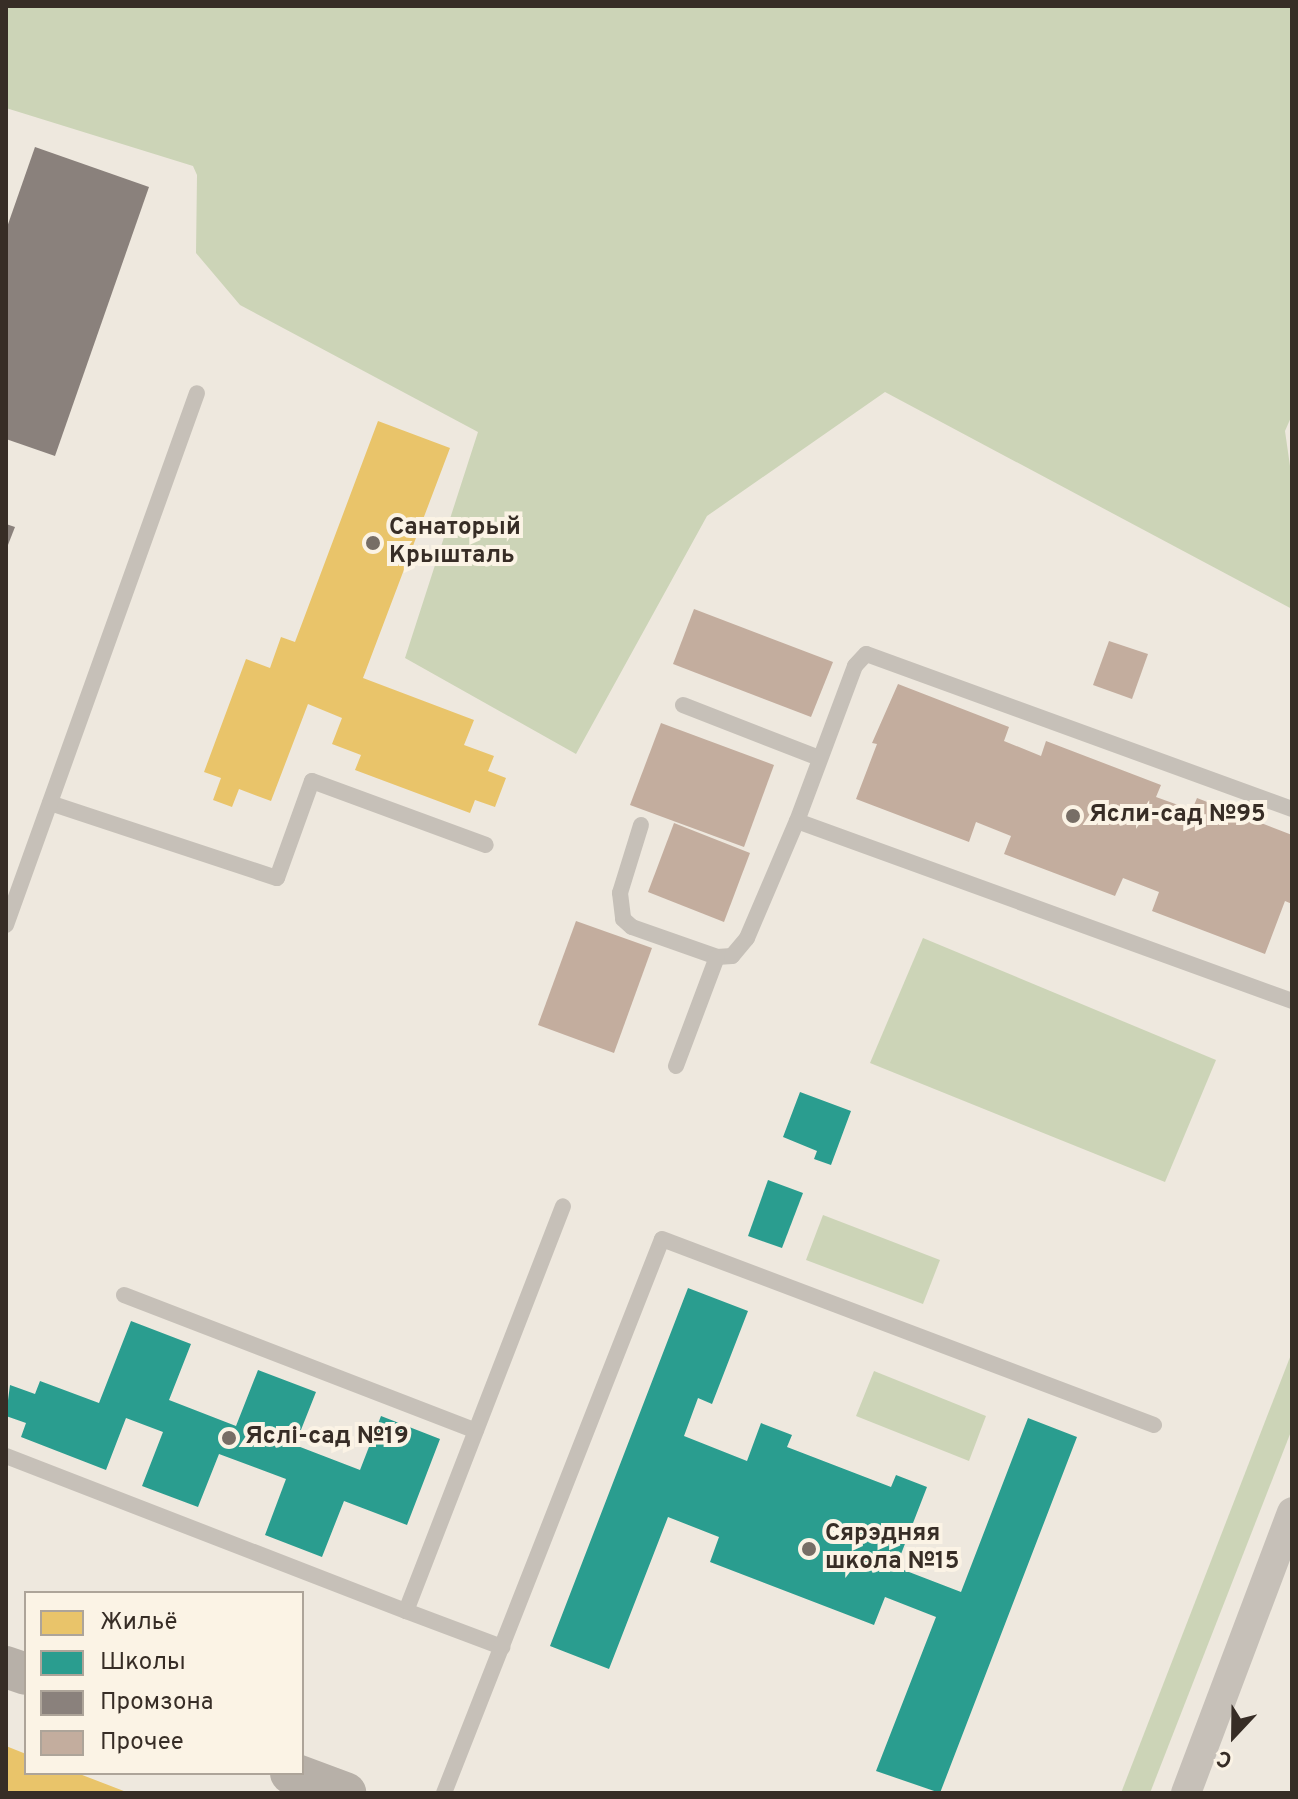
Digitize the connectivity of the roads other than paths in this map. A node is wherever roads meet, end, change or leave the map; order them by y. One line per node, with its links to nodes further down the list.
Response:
1 (197, 393): 4 (lane)
2 (683, 705): 3 (lane)
3 (819, 758): 5 (lane); 6 (lane)
4 (50, 803): 8 (lane); 9 (lane)
5 (1292, 809)
6 (797, 821): 10 (lane); 11 (lane)
7 (641, 825): 10 (lane)
8 (486, 845)
9 (6, 925)
10 (717, 957): 12 (lane)
11 (1290, 995)
12 (676, 1066)
13 (563, 1206): 16 (lane)
14 (124, 1295): 16 (lane)
15 (1154, 1425): 20 (lane)
16 (476, 1431): 19 (lane)
17 (6, 1456): 19 (lane)
18 (1292, 1512): 24 (street)
19 (406, 1611): 20 (lane)
20 (502, 1647): 23 (lane)
21 (296, 1775): 22 (main road)
22 (345, 1793)
23 (444, 1793)
24 (1186, 1793)

